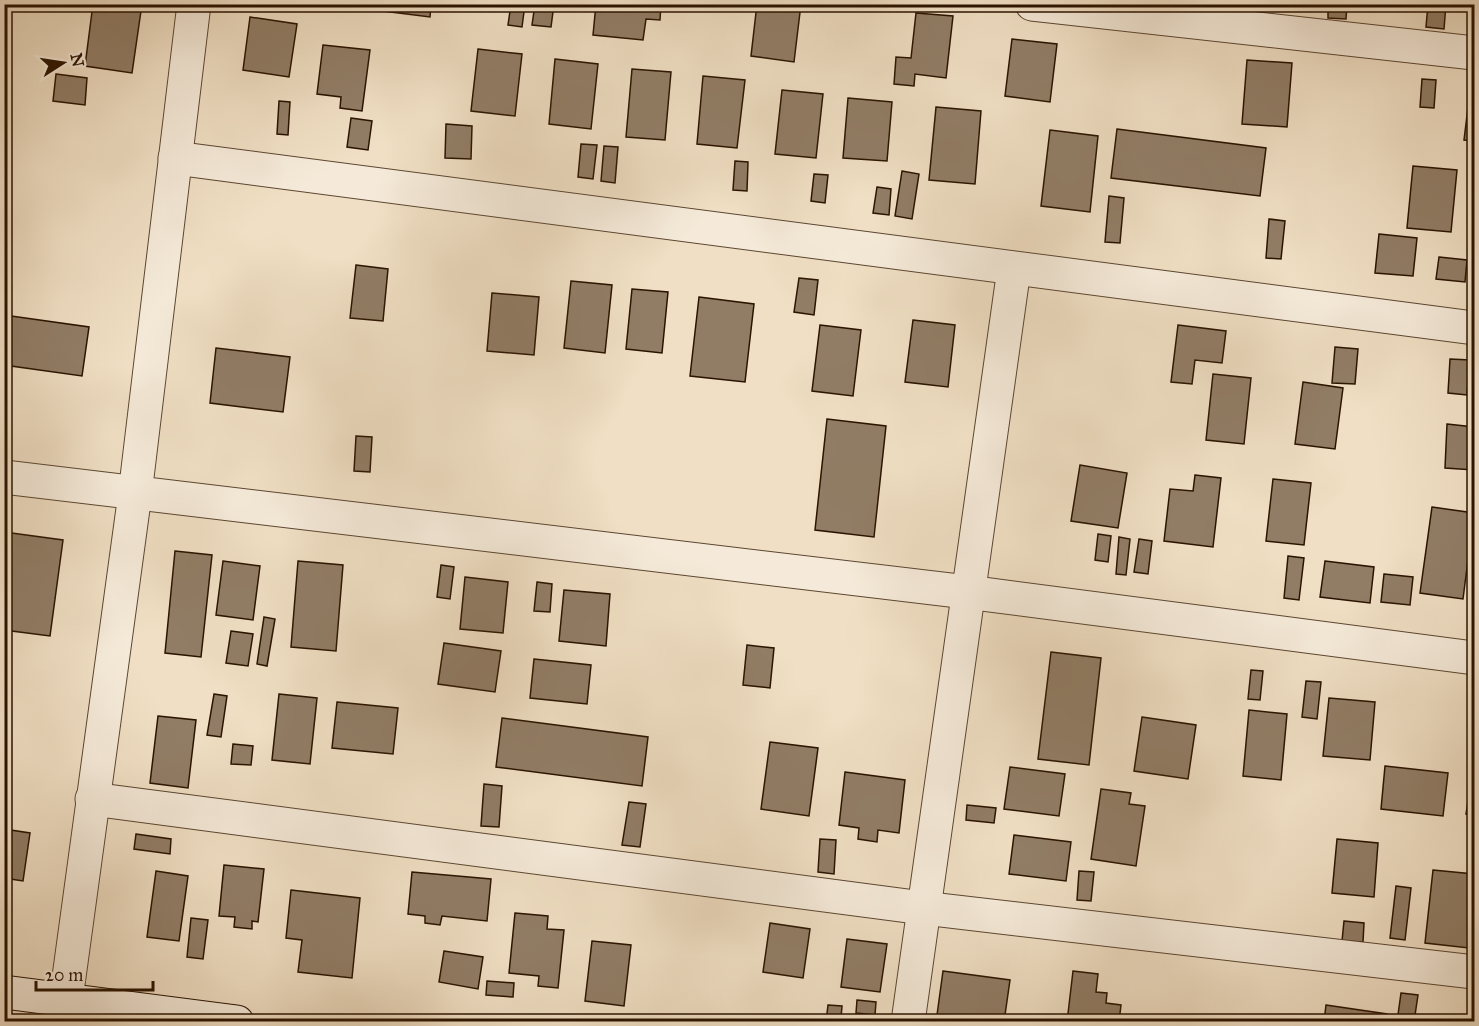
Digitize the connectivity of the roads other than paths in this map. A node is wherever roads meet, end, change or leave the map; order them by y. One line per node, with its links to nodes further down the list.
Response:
1 (194, 4): 4 (street)
2 (1032, 4): 3 (street)
3 (1474, 53)
4 (175, 158): 5 (street); 8 (street)
5 (1014, 268): 6 (street); 9 (street)
6 (1474, 328)
7 (4, 477): 8 (street)
8 (135, 494): 9 (street); 11 (street)
9 (967, 592): 10 (street); 12 (street)
10 (1474, 658)
11 (92, 798): 12 (street); 15 (street)
12 (923, 908): 13 (street); 17 (street)
13 (1474, 972)
14 (4, 992): 15 (street)
15 (65, 1010): 16 (street)
16 (237, 1022)
17 (908, 1022)

